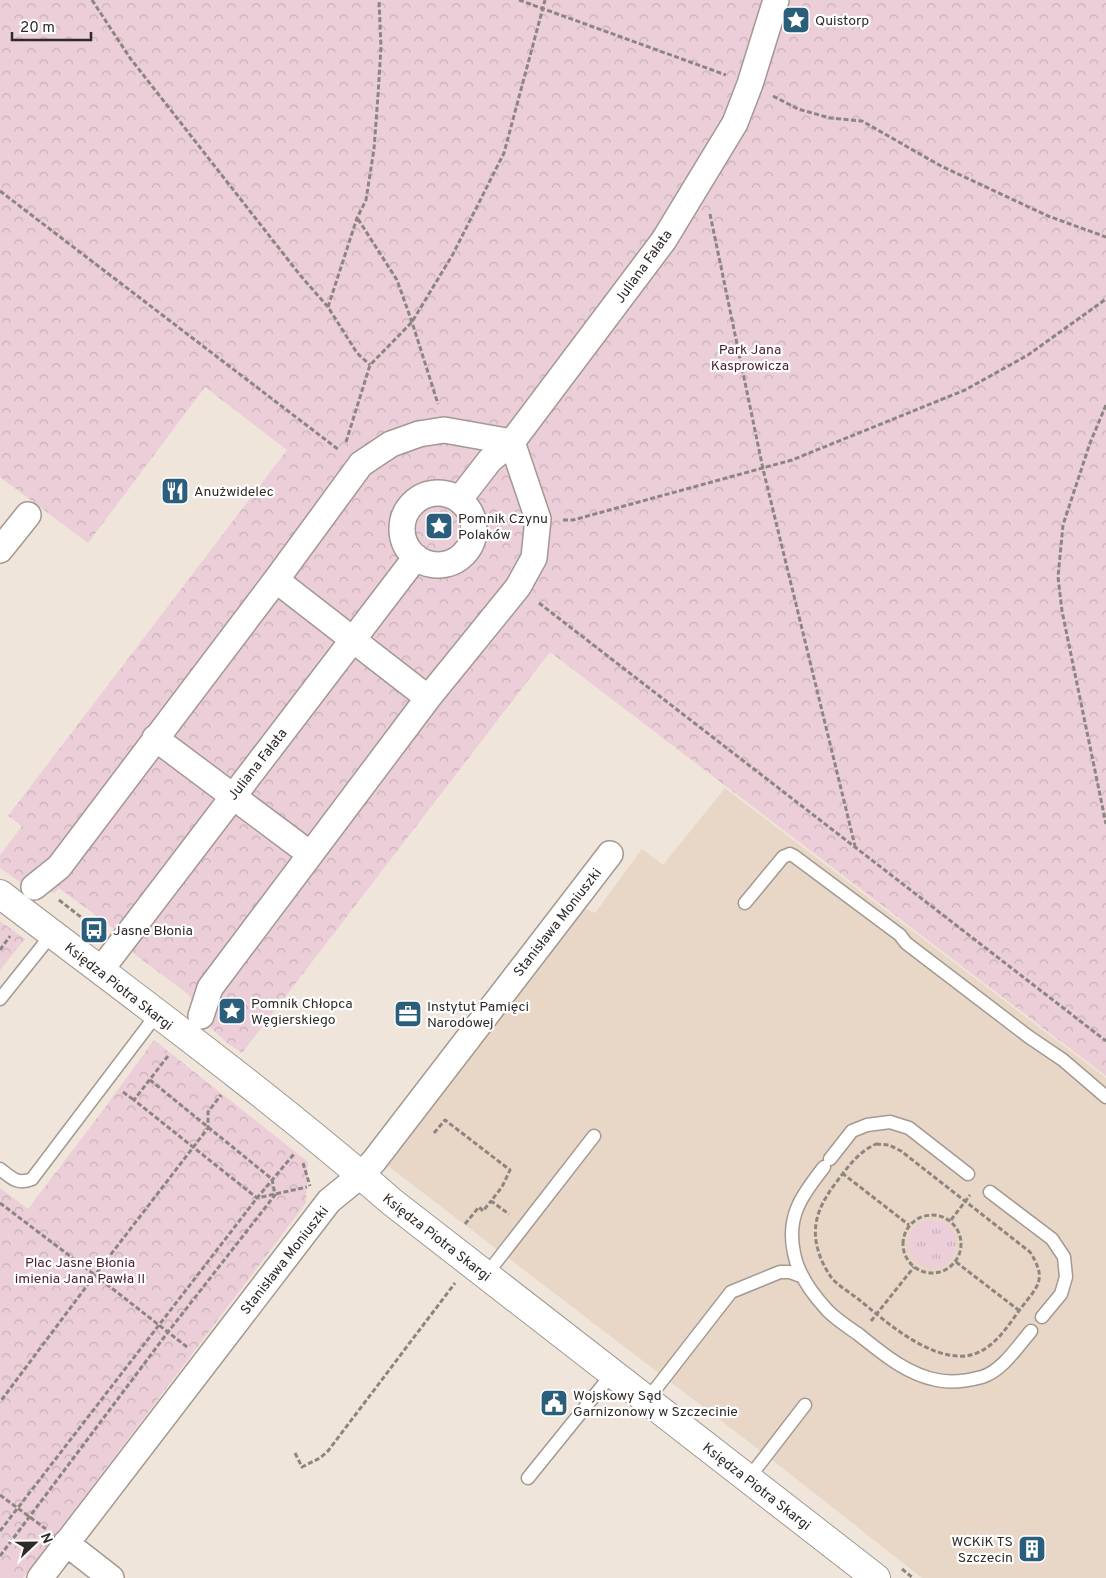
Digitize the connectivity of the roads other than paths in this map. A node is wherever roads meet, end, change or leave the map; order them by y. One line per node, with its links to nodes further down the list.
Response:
1 (776, 0): 2 (street, Juliana Fałata)
2 (512, 442): 3 (street, Juliana Fałata); 7 (street); 9 (street)
3 (459, 500): 6 (street); 6 (street)
4 (28, 515): 5 (street)
5 (0, 550)
6 (416, 557): 8 (street, Juliana Fałata)
7 (276, 580): 8 (street); 10 (street)
8 (353, 640): 9 (street); 11 (street, Juliana Fałata)
9 (428, 698): 12 (street)
10 (155, 738): 11 (street); 14 (street)
11 (233, 796): 12 (street); 18 (street, Juliana Fałata)
12 (310, 854): 21 (street)
13 (610, 854): 26 (street, Stanisława Moniuszki)
14 (34, 887)
15 (0, 894): 17 (street, Księdza Piotra Skargi)
16 (745, 903): 22 (lane)
17 (52, 934): 18 (street, Księdza Piotra Skargi); 19 (lane)
18 (100, 971): 20 (street, Księdza Piotra Skargi)
19 (0, 999)
20 (156, 1014): 24 (lane); 26 (street, Księdza Piotra Skargi)
21 (200, 1016)
22 (1106, 1097)
23 (594, 1136): 30 (lane)
24 (0, 1169)
25 (968, 1174): 28 (lane)
26 (361, 1175): 30 (street, Księdza Piotra Skargi); 39 (street, Stanisława Moniuszki)
27 (990, 1192): 32 (lane)
28 (793, 1252): 29 (lane); 31 (lane)
29 (780, 1272): 31 (lane); 35 (lane)
30 (486, 1275): 34 (street, Księdza Piotra Skargi)
31 (803, 1277): 33 (lane)
32 (1042, 1318)
33 (1031, 1331)
34 (612, 1374): 35 (street, Księdza Piotra Skargi); 37 (lane)
35 (647, 1400): 38 (street, Księdza Piotra Skargi)
36 (805, 1405): 38 (lane)
37 (528, 1478)
38 (748, 1479): 42 (street, Księdza Piotra Skargi)
39 (66, 1543): 40 (street, Stanisława Moniuszki); 41 (street)
40 (40, 1578)
41 (111, 1578)
42 (876, 1578)

